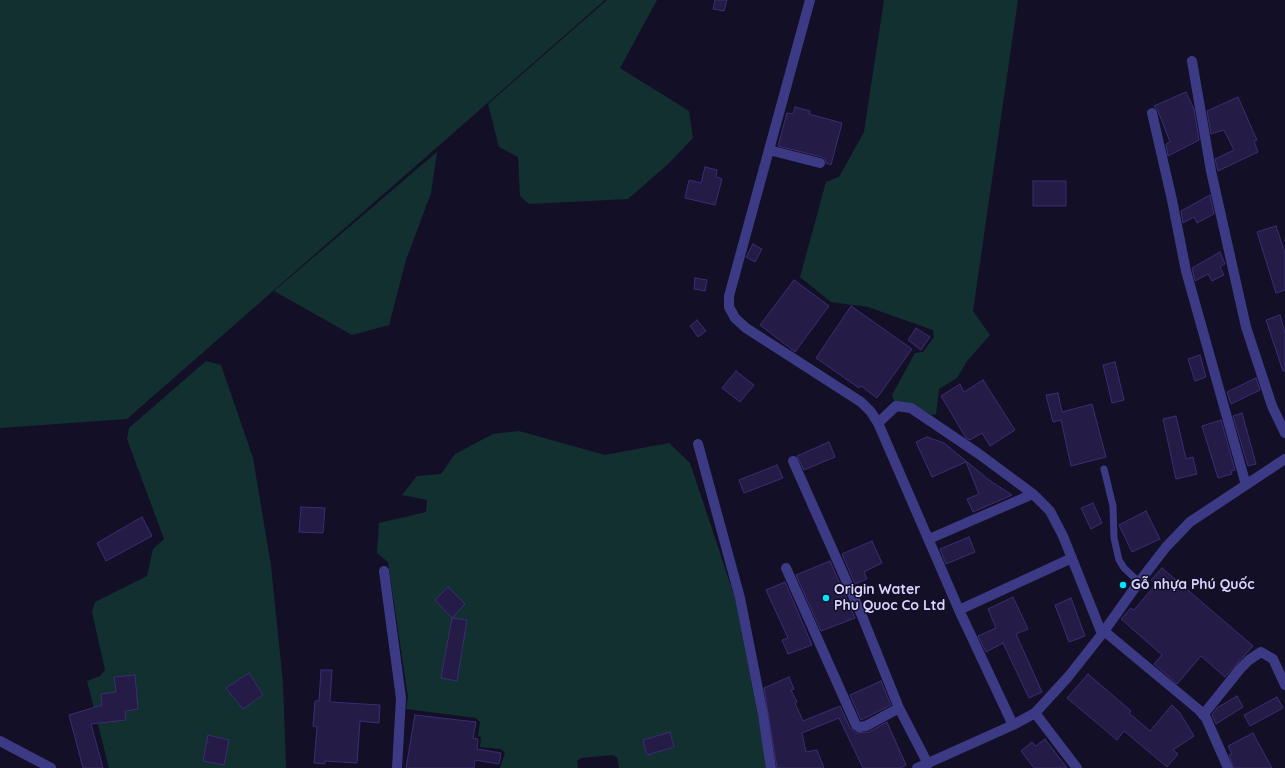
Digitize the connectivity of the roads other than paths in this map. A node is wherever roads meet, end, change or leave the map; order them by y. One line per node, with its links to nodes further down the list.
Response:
1 (810, 0): 4 (street)
2 (1192, 61): 7 (street)
3 (1152, 113): 12 (street)
4 (769, 150): 5 (street); 6 (street)
5 (820, 163)
6 (878, 423): 13 (street); 14 (street)
7 (1285, 433)
8 (698, 444): 30 (street)
9 (793, 461): 22 (street)
10 (1285, 461): 12 (street)
11 (1104, 469): 18 (lane)
12 (1246, 485): 18 (street)
13 (1033, 494): 14 (street); 15 (street)
14 (930, 539): 19 (street)
15 (1072, 558): 19 (street); 20 (street)
16 (786, 568): 22 (street)
17 (384, 571): 29 (street)
18 (1139, 582): 20 (street)
19 (959, 610): 25 (street)
20 (1103, 633): 23 (street); 24 (street)
21 (1285, 685): 24 (street)
22 (899, 708): 27 (street)
23 (1035, 713): 25 (street); 32 (street)
24 (1203, 715): 33 (street)
25 (1013, 725): 27 (street)
26 (0, 741): 28 (street)
27 (928, 764): 31 (street)
28 (51, 768)
29 (397, 768)
30 (771, 768)
31 (917, 768)
32 (1077, 768)
33 (1228, 768)

